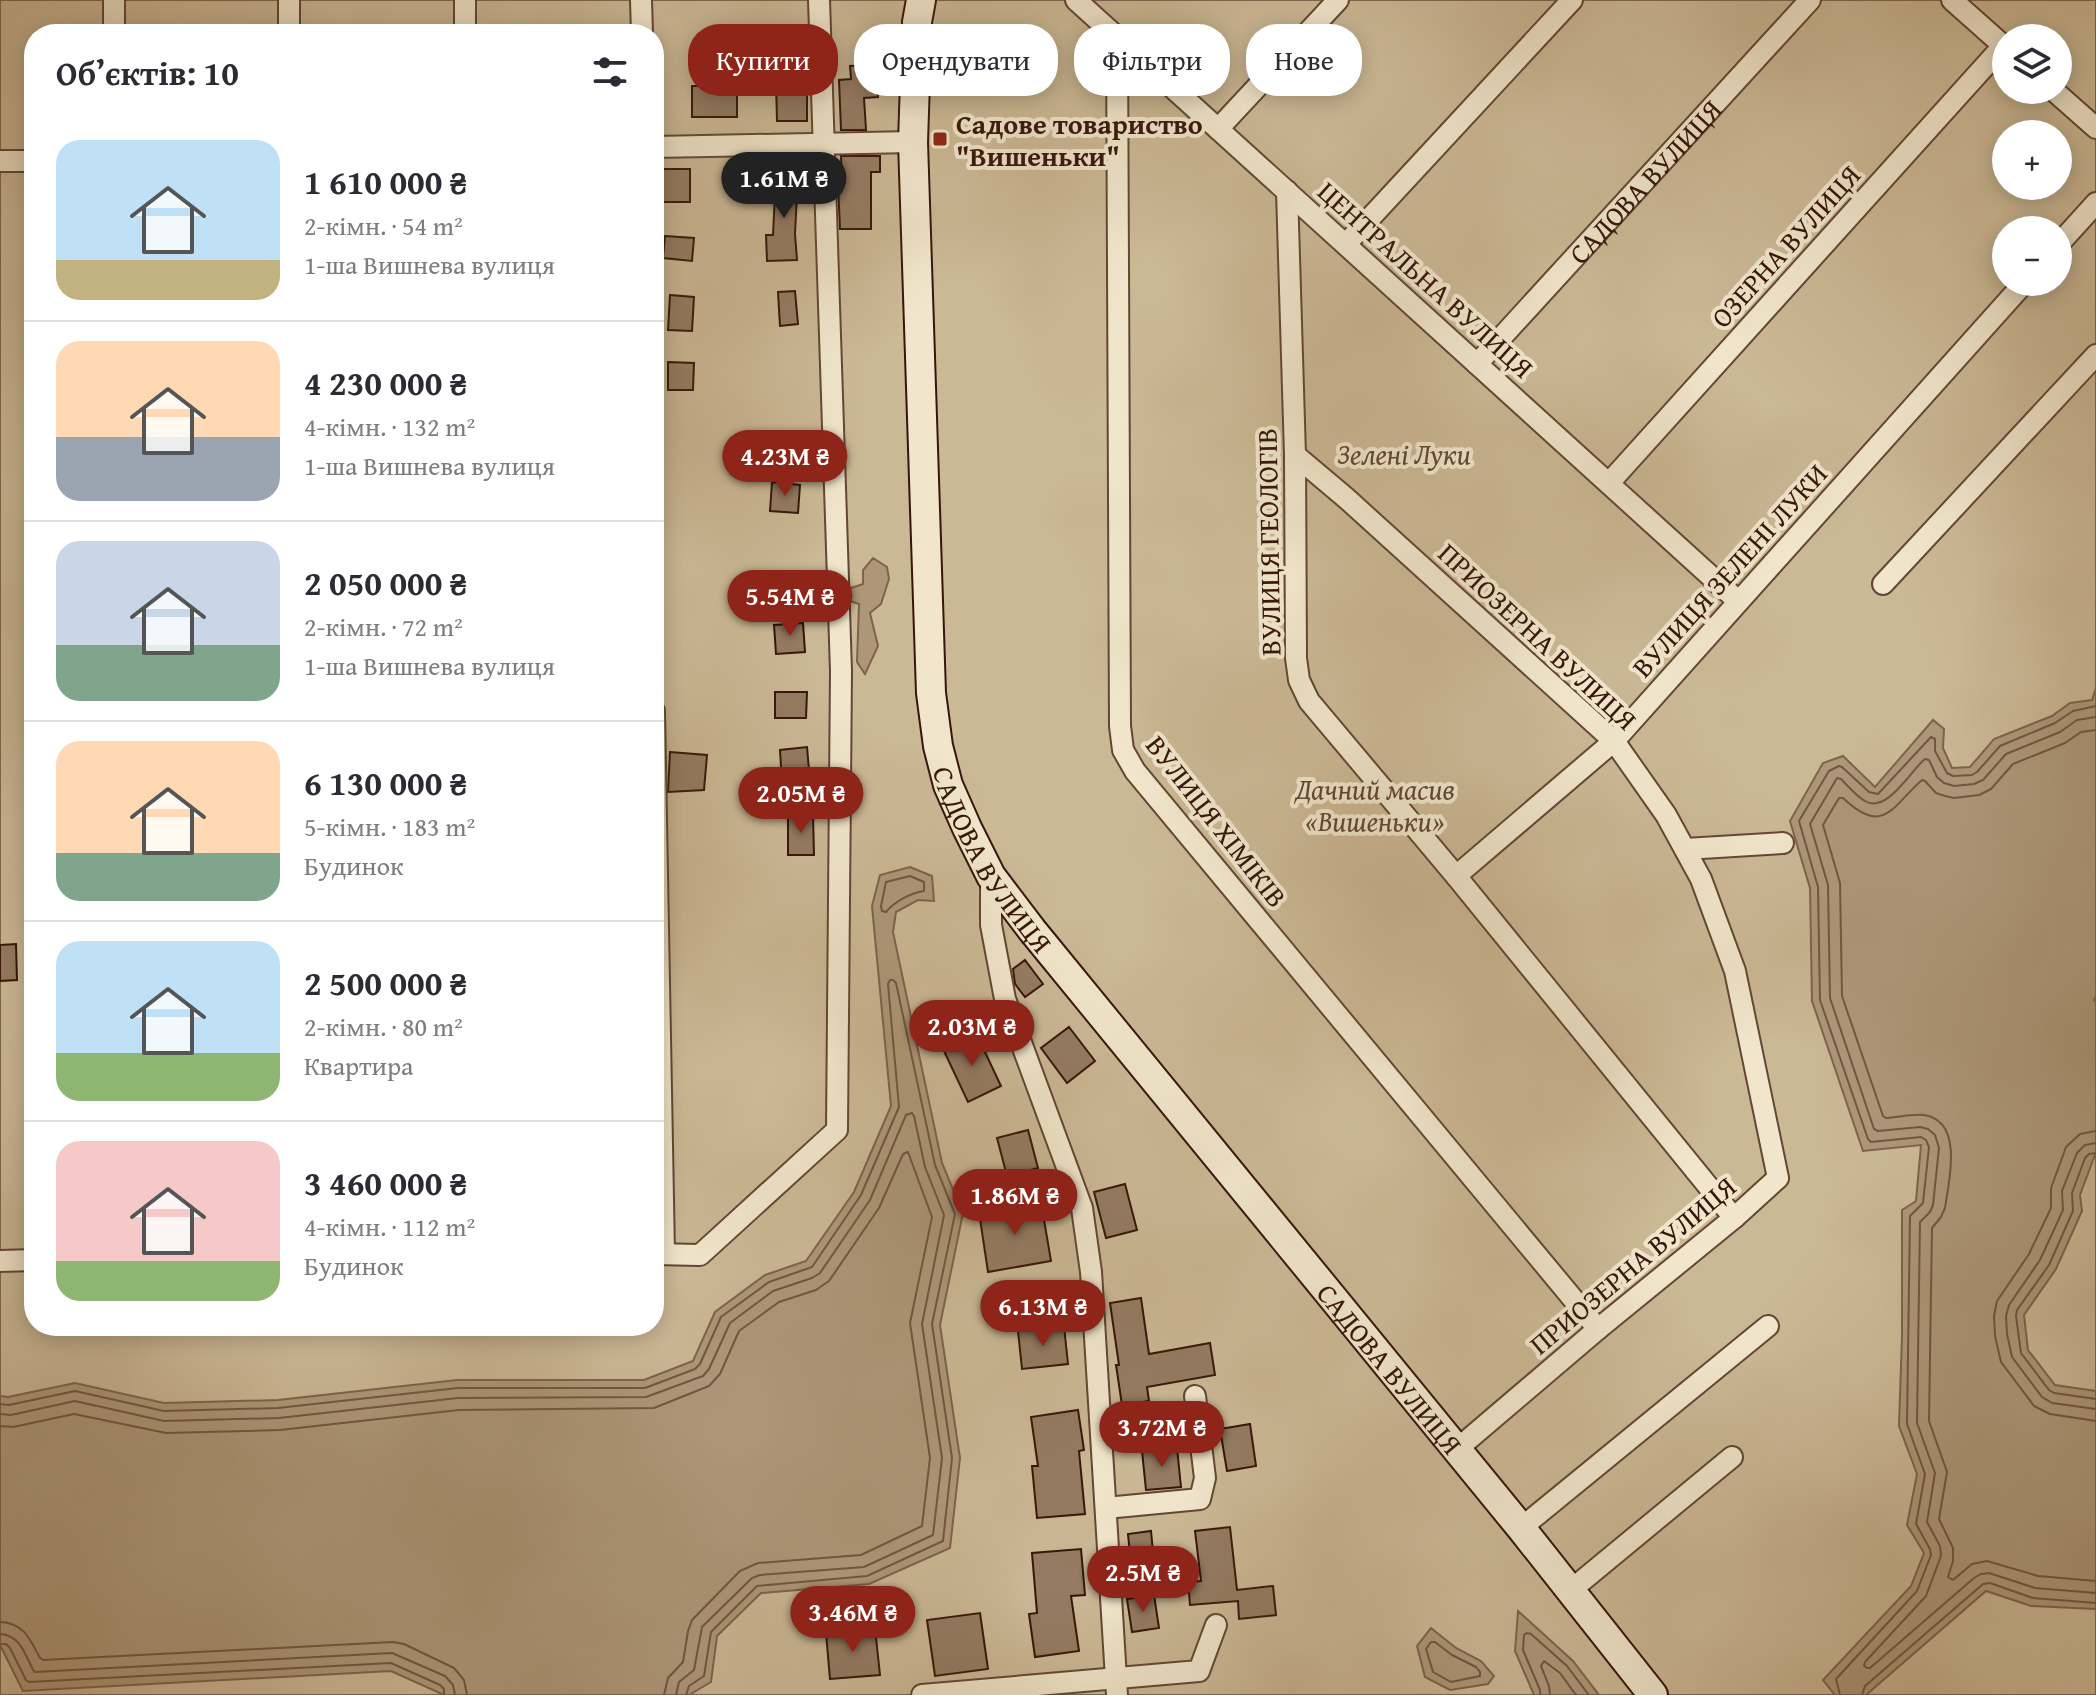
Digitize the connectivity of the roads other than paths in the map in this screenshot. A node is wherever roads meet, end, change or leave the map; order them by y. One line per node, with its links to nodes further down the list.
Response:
1 (114, 0): 12 (street)
2 (289, 0): 13 (street)
3 (465, 0): 14 (street)
4 (641, 0): 15 (street)
5 (819, 0): 25 (street)
6 (921, 0): 24 (street, САДОВА ВУЛИЦЯ)
7 (1338, 0): 23 (street)
8 (1572, 0): 32 (street)
9 (1810, 0): 35 (street, САДОВА ВУЛИЦЯ)
10 (1952, 0): 17 (street)
11 (1085, 3): 16 (street, ЦЕНТРАЛЬНА ВУЛИЦЯ)
12 (114, 24)
13 (289, 24)
14 (465, 24)
15 (642, 24)
16 (1105, 24)
17 (1992, 35)
18 (1992, 61): 37 (street, ОЗЕРНА ВУЛИЦЯ)
19 (1117, 96): 50 (street, ВУЛИЦЯ ХІМІКІВ)
20 (1182, 96): 23 (street, ЦЕНТРАЛЬНА ВУЛИЦЯ)
21 (2069, 104): 22 (street)
22 (2096, 128)
23 (1218, 129): 29 (street, ЦЕНТРАЛЬНА ВУЛИЦЯ)
24 (913, 142): 25 (street); 43 (street, САДОВА ВУЛИЦЯ)
25 (825, 144): 26 (street); 46 (street)
26 (664, 147)
27 (0, 161): 28 (street)
28 (24, 161)
29 (1287, 191): 32 (street, ЦЕНТРАЛЬНА ВУЛИЦЯ); 36 (street, ВУЛИЦЯ ГЕОЛОГІВ)
30 (2096, 203): 31 (street)
31 (2072, 230)
32 (1346, 244): 35 (street, ЦЕНТРАЛЬНА ВУЛИЦЯ)
33 (2012, 296): 39 (street, ВУЛИЦЯ ЗЕЛЕНІ ЛУКИ)
34 (2096, 355): 38 (street)
35 (1477, 364): 37 (street, ЦЕНТРАЛЬНА ВУЛИЦЯ)
36 (1295, 455): 40 (street, ПРИОЗЕРНА ВУЛИЦЯ); 44 (street, ВУЛИЦЯ ГЕОЛОГІВ)
37 (1609, 483): 39 (street, ЦЕНТРАЛЬНА ВУЛИЦЯ)
38 (1883, 584)
39 (1738, 601): 40 (street, ВУЛИЦЯ ЗЕЛЕНІ ЛУКИ)
40 (1614, 741): 42 (street, ПРИОЗЕРНА ВУЛИЦЯ); 44 (street, ВУЛИЦЯ ЗЕЛЕНІ ЛУКИ)
41 (1783, 843): 42 (street)
42 (1685, 849): 45 (street, ПРИОЗЕРНА ВУЛИЦЯ)
43 (991, 876): 52 (street, САДОВА ВУЛИЦЯ); 54 (street)
44 (1456, 876): 45 (street, ВУЛИЦЯ ГЕОЛОГІВ)
45 (1734, 1218): 50 (street, ПРИОЗЕРНА ВУЛИЦЯ)
46 (664, 1254)
47 (24, 1260): 48 (street)
48 (0, 1261)
49 (1768, 1326): 55 (street)
50 (1598, 1329): 52 (street, ПРИОЗЕРНА ВУЛИЦЯ)
51 (1195, 1396): 54 (street)
52 (1456, 1450): 55 (street, САДОВА ВУЛИЦЯ)
53 (1732, 1457): 56 (street)
54 (1106, 1508): 58 (street)
55 (1521, 1528): 56 (street, САДОВА ВУЛИЦЯ)
56 (1571, 1590): 60 (street, САДОВА ВУЛИЦЯ)
57 (1216, 1625): 58 (street)
58 (1117, 1687): 59 (street)
59 (922, 1695)
60 (1653, 1695)

